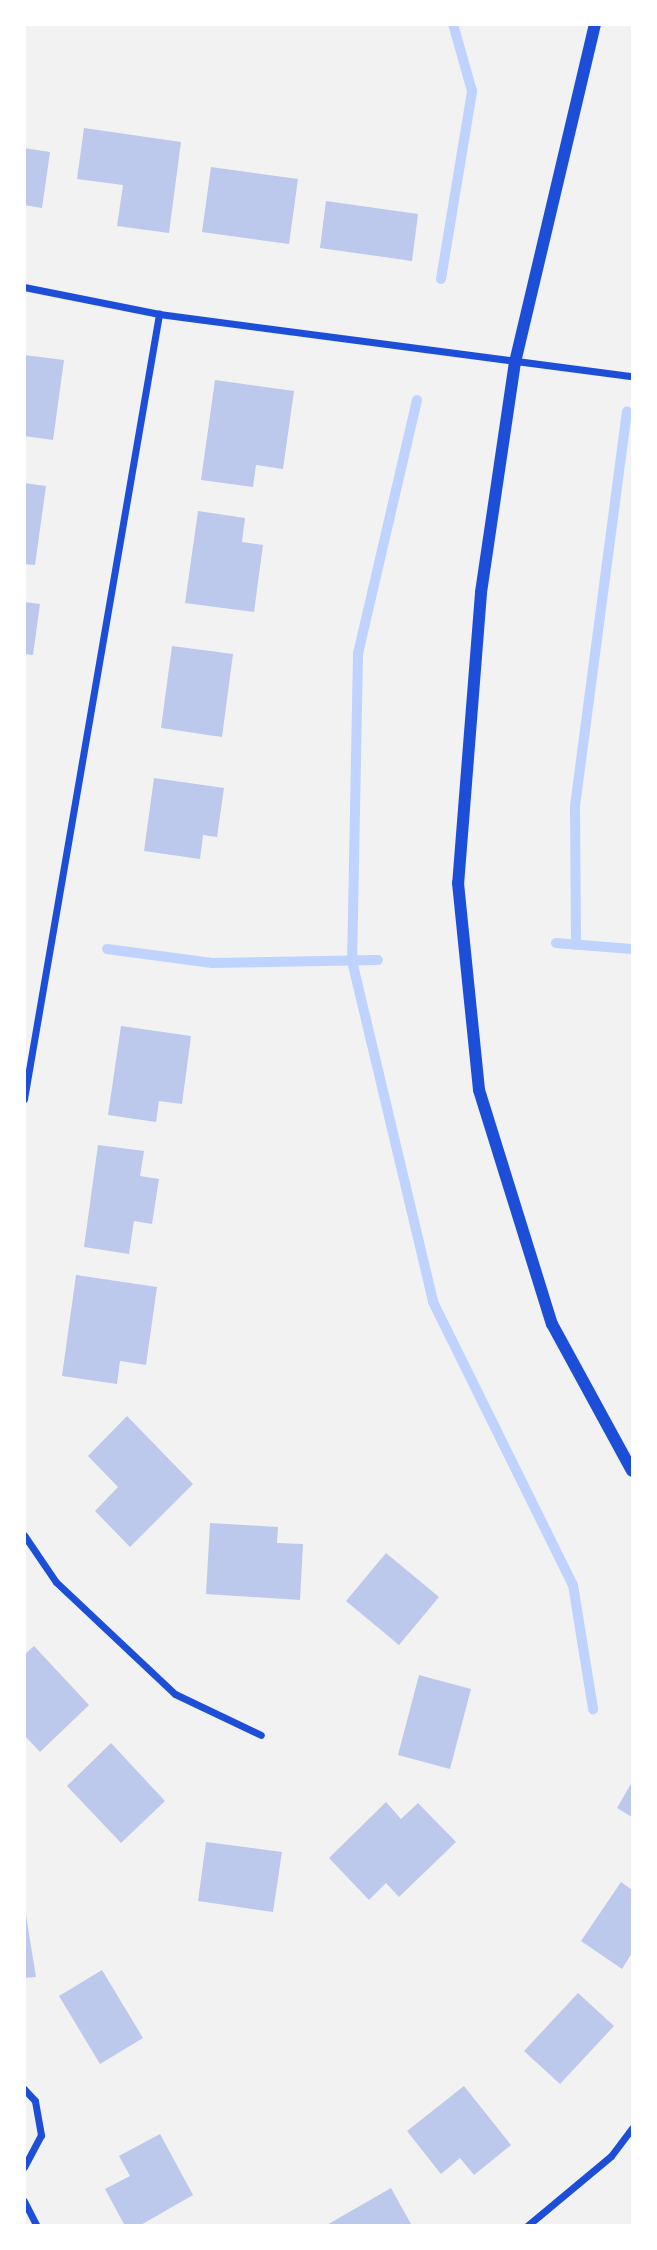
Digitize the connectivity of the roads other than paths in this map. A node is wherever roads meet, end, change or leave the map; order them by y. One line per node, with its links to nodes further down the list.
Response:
1 (595, 24): 4 (street)
2 (24, 287): 3 (street)
3 (159, 314): 4 (street); 6 (street)
4 (515, 362): 5 (street); 7 (street)
5 (632, 376)
6 (24, 1099)
7 (632, 1471)
8 (24, 1535): 9 (street)
9 (261, 1735)
10 (24, 2089): 12 (street)
11 (632, 2128): 15 (street)
12 (24, 2167)
13 (24, 2201): 14 (street)
14 (37, 2225)
15 (527, 2225)

